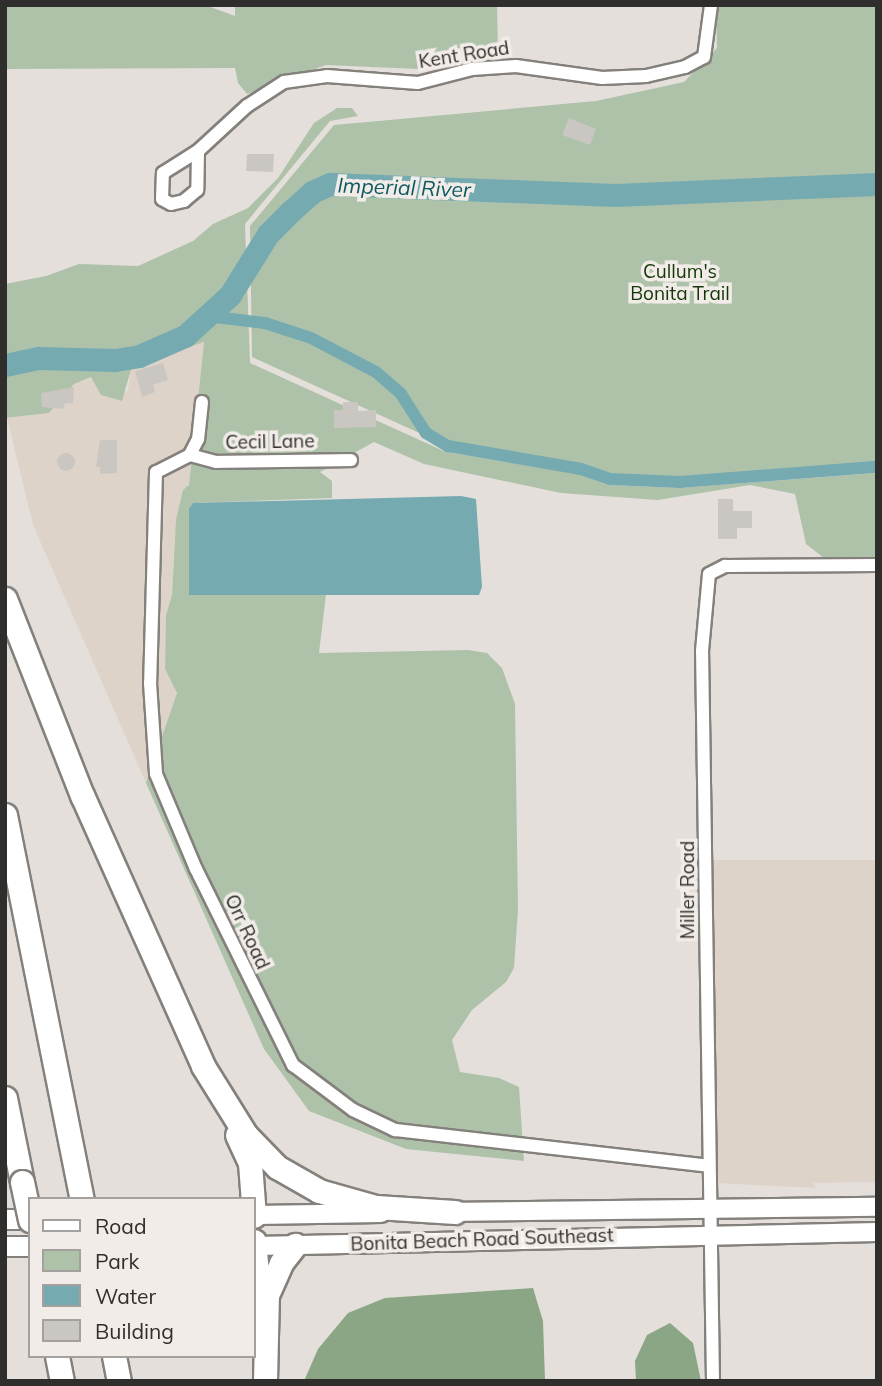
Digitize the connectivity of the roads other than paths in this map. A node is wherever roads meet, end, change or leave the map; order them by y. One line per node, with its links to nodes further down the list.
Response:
1 (711, 5): 2 (street, Kent Road)
2 (198, 151)
3 (202, 402): 4 (street)
4 (190, 455): 5 (street, Cecil Lane); 11 (street, Orr Road)
5 (351, 460)
6 (877, 565): 11 (street, Miller Road)
7 (5, 599): 9 (highway)
8 (5, 815): 12 (highway)
9 (203, 1066): 13 (highway); 17 (highway)
10 (5, 1098): 16 (highway, bridge)
11 (709, 1166): 15 (street, Miller Road)
12 (80, 1189)
13 (253, 1197)
14 (877, 1207): 15 (street, Bonita Beach Road Southeast)
15 (709, 1208): 17 (street, Bonita Beach Road Southeast); 22 (street, Miller Road)
16 (28, 1210)
17 (455, 1212): 18 (street, Bonita Beach Road Southeast)
18 (256, 1216)
19 (5, 1219): 20 (main road)
20 (28, 1219)
21 (877, 1232): 22 (street, Bonita Beach Road Southeast)
22 (710, 1233): 24 (street, Bonita Beach Road Southeast); 34 (street, Miller Road)
23 (256, 1244): 24 (street, Bonita Beach Road Southeast)
24 (295, 1245): 28 (highway)
25 (28, 1246): 26 (main road)
26 (5, 1247)
27 (256, 1271): 28 (highway)
28 (264, 1320): 33 (highway)
29 (57, 1358): 31 (highway)
30 (114, 1358): 32 (highway)
31 (62, 1381)
32 (119, 1381)
33 (265, 1381)
34 (713, 1381)

